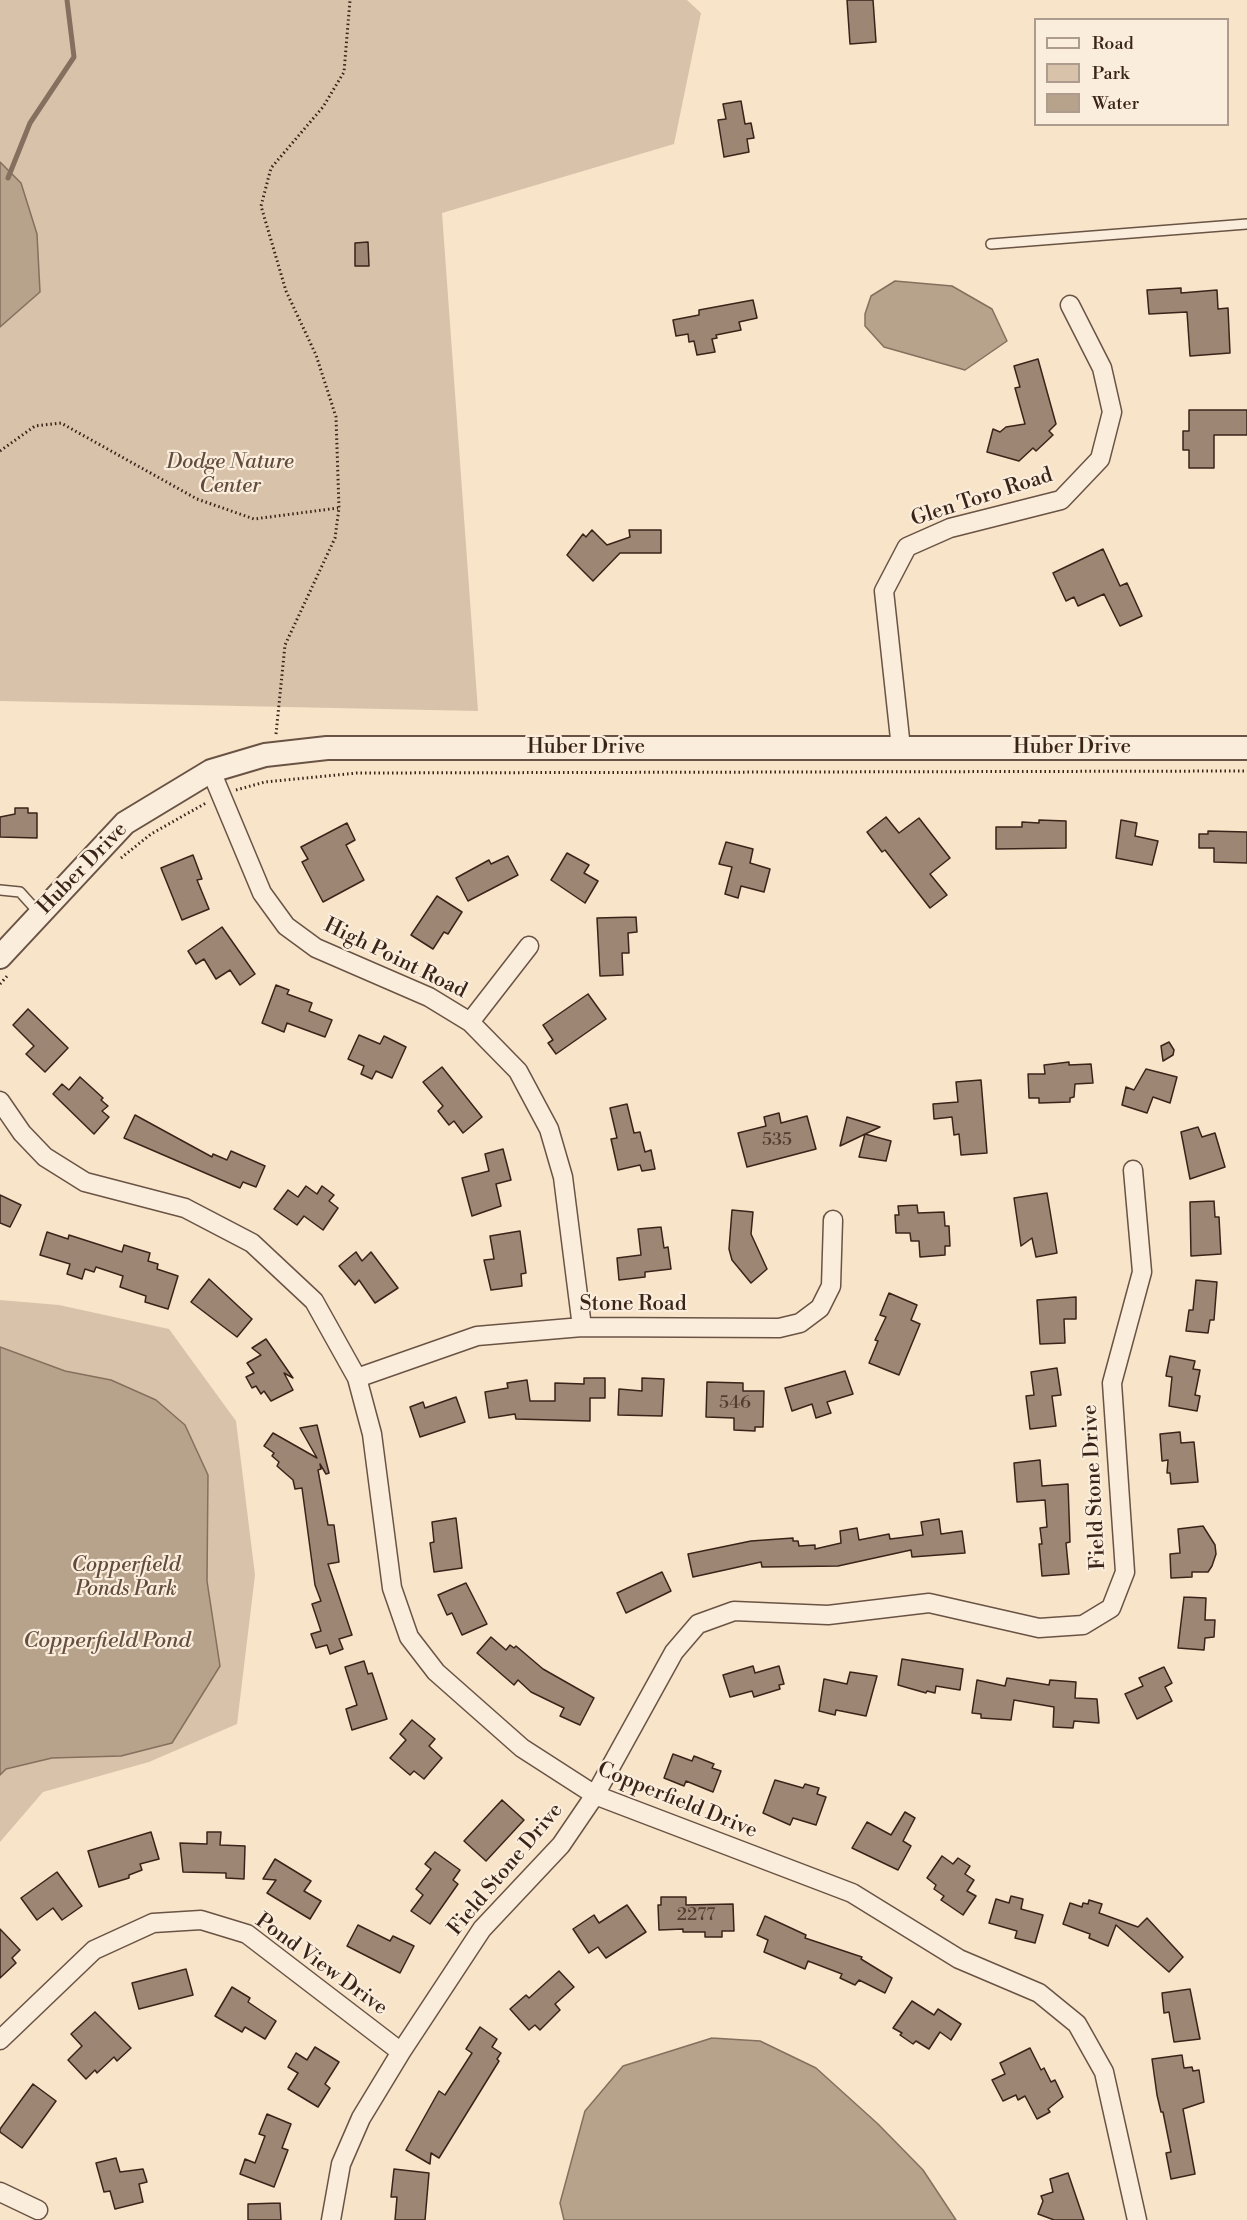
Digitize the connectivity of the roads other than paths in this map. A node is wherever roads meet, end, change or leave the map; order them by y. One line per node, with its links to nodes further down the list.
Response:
1 (1247, 224): 2 (lane)
2 (991, 244)
3 (1070, 305): 4 (street, Glen Toro Road)
4 (902, 748): 5 (street, Huber Drive); 6 (street, Huber Drive)
5 (1247, 748)
6 (212, 771): 8 (street, Huber Drive); 11 (street, High Point Road)
7 (0, 890): 8 (lane)
8 (40, 914): 10 (street, Huber Drive)
9 (529, 946): 11 (street)
10 (8, 962)
11 (470, 1022): 15 (street, High Point Road)
12 (0, 1101): 16 (street, Copperfield Drive)
13 (1134, 1170): 17 (street, Field Stone Drive)
14 (833, 1220): 15 (street, Stone Road)
15 (582, 1327): 16 (street, Stone Road)
16 (357, 1378): 17 (street, Copperfield Drive)
17 (595, 1795): 19 (street, Field Stone Drive); 23 (street, Copperfield Drive)
18 (0, 2040): 19 (street, Pond View Drive)
19 (401, 2052): 22 (street, Field Stone Drive)
20 (0, 2192): 21 (street)
21 (38, 2210)
22 (331, 2220)
23 (1137, 2220)

